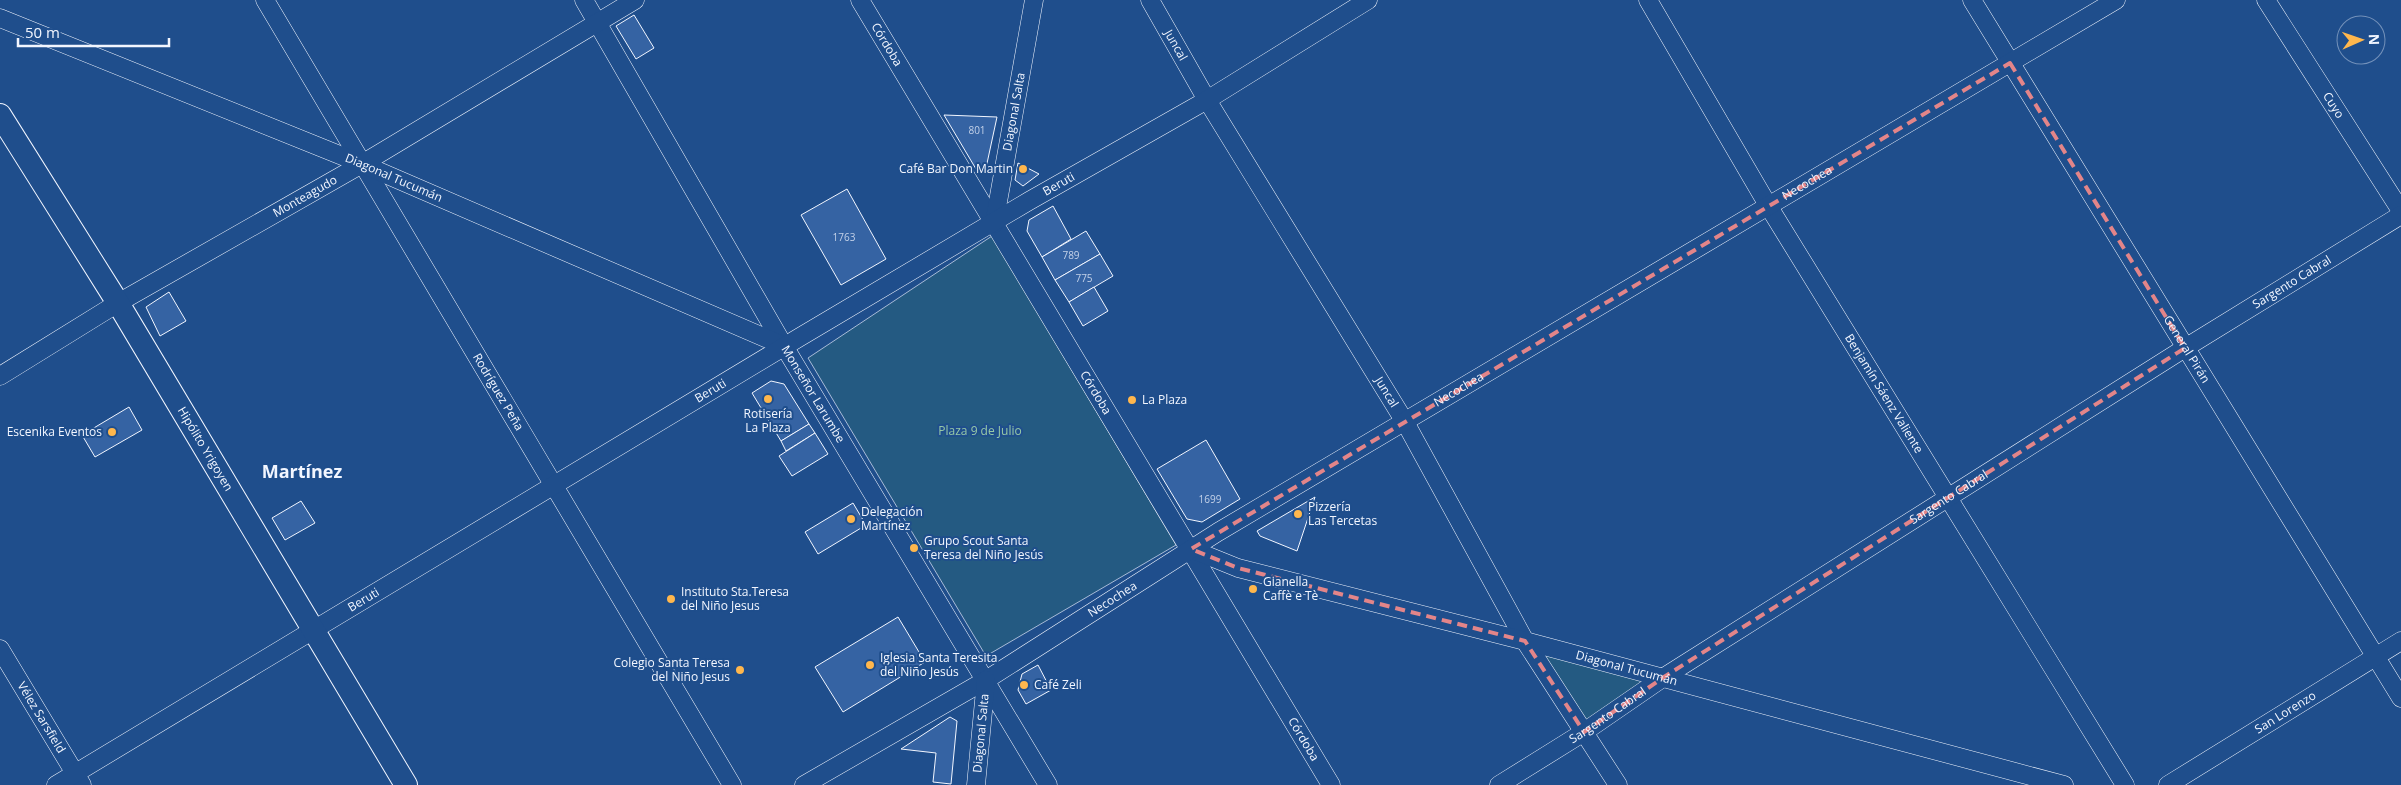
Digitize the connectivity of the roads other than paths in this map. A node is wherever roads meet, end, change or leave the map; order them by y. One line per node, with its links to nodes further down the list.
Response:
1 (265, 0): 17 (street, Rodríguez Peña)
2 (584, 0): 13 (street, Monseñor Larumbe)
3 (635, 0): 13 (street, Monteagudo)
4 (860, 0): 20 (street, Córdoba)
5 (1034, 0): 20 (street, Diagonal Salta)
6 (1150, 0): 15 (street, Juncal)
7 (1368, 0): 15 (street, Beruti)
8 (1648, 0): 18 (street, Benjamín Sáenz Valiente)
9 (1972, 0): 14 (street, General Pirán)
10 (2116, 0): 14 (street, Necochea)
11 (2266, 0): 19 (street, Cuyo)
12 (0, 18): 17 (street, Diagonal Tucumán)
13 (597, 22): 17 (street, Monteagudo); 22 (street, Monseñor Larumbe)
14 (2010, 63): 18 (street, Necochea); 23 (street, General Pirán)
15 (1207, 100): 20 (street, Beruti); 25 (street, Juncal)
16 (0, 115): 21 (street, Hipólito Yrigoyen)
17 (362, 164): 21 (street, Monteagudo); 22 (street, Diagonal Tucumán); 26 (street, Rodríguez Peña)
18 (1769, 207): 25 (street, Necochea); 27 (street, Benjamín Sáenz Valiente)
19 (2401, 213): 23 (street, Sargento Cabral)
20 (994, 224): 22 (street, Beruti); 28 (street, Córdoba)
21 (118, 303): 24 (street, Monteagudo); 29 (street, Hipólito Yrigoyen)
22 (784, 346): 26 (street, Beruti); 35 (street, Monseñor Larumbe)
23 (2185, 348): 27 (street, Sargento Cabral); 33 (street, General Pirán)
24 (0, 376)
25 (1405, 422): 28 (street, Necochea); 30 (street, Juncal)
26 (554, 485): 29 (street, Beruti); 41 (street, Rodríguez Peña)
27 (1949, 498): 34 (street, Sargento Cabral); 49 (street, Benjamín Sáenz Valiente)
28 (1191, 548): 30 (street, Diagonal Tucumán); 35 (street, Necochea); 45 (street, Córdoba)
29 (314, 630): 38 (street, Beruti); 40 (street, Hipólito Yrigoyen)
30 (1525, 641): 34 (street, Diagonal Tucumán); 37 (street, Juncal)
31 (2401, 641): 33 (street, San Lorenzo)
32 (0, 650): 38 (street, Vélez Sarsfield)
33 (2376, 656): 36 (street, General Pirán); 50 (street, San Lorenzo)
34 (1664, 678): 37 (street, Sargento Cabral); 48 (street, Diagonal Tucumán)
35 (986, 680): 42 (street, Necochea); 43 (street, Diagonal Salta); 44 (street, Monseñor Larumbe)
36 (2401, 698)
37 (1584, 732): 46 (street, Sargento Cabral); 47 (street, Juncal)
38 (79, 779): 39 (street, Beruti)
39 (56, 785)
40 (406, 785)
41 (732, 785)
42 (804, 785)
43 (976, 785)
44 (1048, 785)
45 (1331, 785)
46 (1499, 785)
47 (1618, 785)
48 (2064, 785)
49 (2124, 785)
50 (2168, 785)

